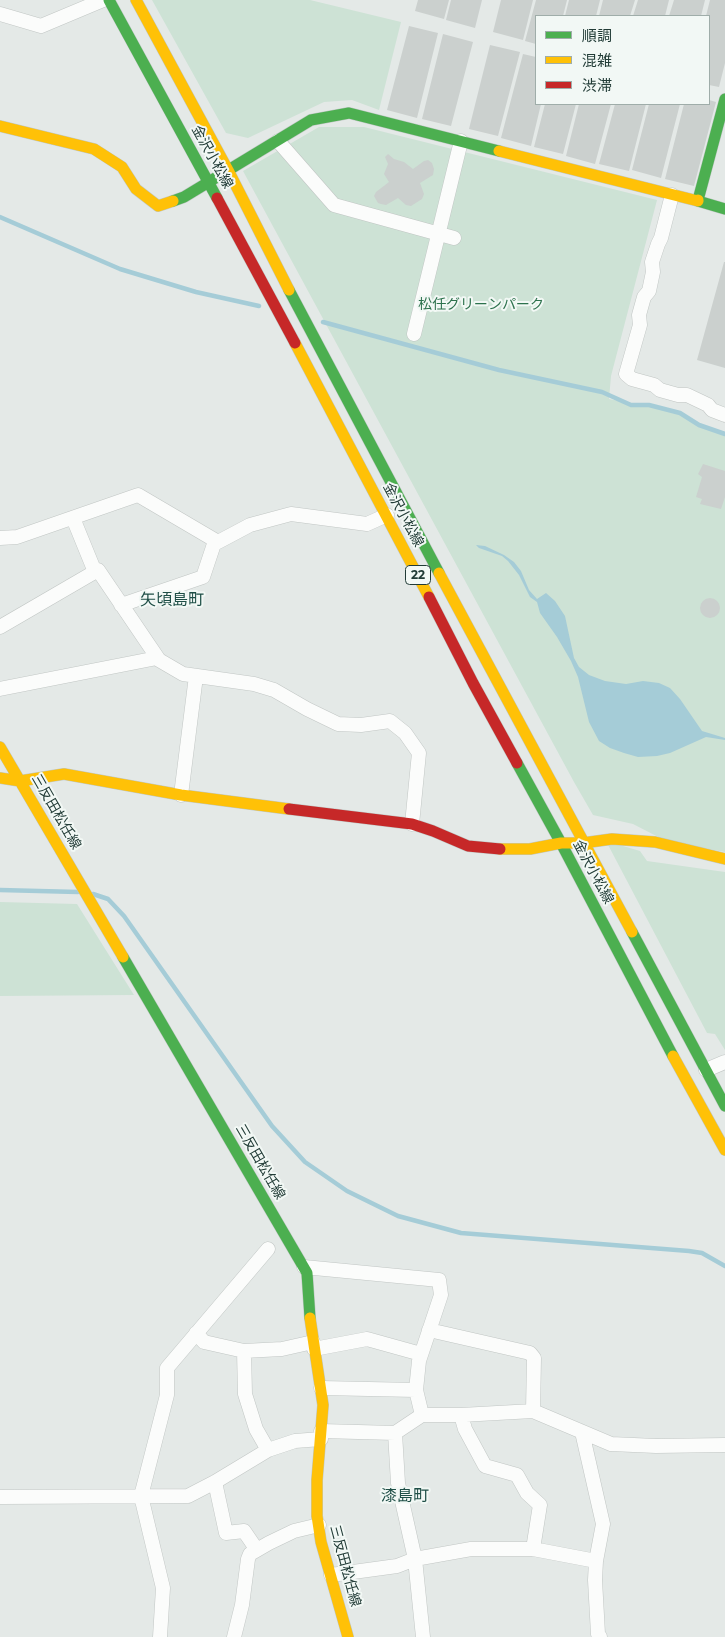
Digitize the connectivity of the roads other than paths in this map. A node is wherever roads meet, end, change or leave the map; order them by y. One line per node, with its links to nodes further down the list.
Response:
1 (103, 0): 4 (street)
2 (109, 0): 10 (main road, 金沢小松線 / 22)
3 (136, 0): 9 (main road, 金沢小松線 / 22)
4 (0, 14)
5 (725, 99): 12 (main road)
6 (0, 126): 10 (main road)
7 (278, 141): 8 (main road); 9 (main road); 14 (street)
8 (461, 141): 11 (main road); 14 (street)
9 (228, 170): 10 (main road); 34 (main road, 金沢小松線 / 22)
10 (209, 182): 18 (main road, 金沢小松線 / 22)
11 (672, 195): 12 (main road); 17 (street)
12 (698, 201): 13 (main road)
13 (725, 209)
14 (438, 234): 15 (street); 16 (street)
15 (454, 238)
16 (414, 334)
17 (725, 415)
18 (387, 515): 21 (street); 33 (main road, 金沢小松線 / 22)
19 (73, 518): 20 (street); 21 (street); 22 (street)
20 (0, 538)
21 (215, 541): 23 (street)
22 (95, 572): 23 (street); 24 (street)
23 (121, 605): 25 (street)
24 (0, 627)
25 (158, 658): 26 (street); 27 (street)
26 (196, 676): 31 (street); 32 (street)
27 (0, 689)
28 (0, 747): 30 (main road, 三反田松任線)
29 (0, 778): 30 (main road)
30 (20, 781): 31 (main road); 41 (main road, 三反田松任線)
31 (181, 795): 32 (main road)
32 (412, 824): 33 (main road)
33 (561, 843): 34 (main road); 39 (main road, 金沢小松線 / 22)
34 (583, 844): 35 (main road); 37 (main road, 金沢小松線 / 22)
35 (725, 859)
36 (725, 1062): 37 (street)
37 (706, 1070): 38 (main road, 金沢小松線 / 22)
38 (725, 1106)
39 (725, 1150)
40 (268, 1249): 43 (street)
41 (304, 1267): 42 (street); 44 (main road, 三反田松任線)
42 (429, 1330): 46 (street); 49 (street)
43 (196, 1333): 45 (street); 58 (street)
44 (314, 1345): 45 (street); 46 (street); 47 (main road, 三反田松任線)
45 (244, 1351): 56 (street)
46 (421, 1354): 48 (street)
47 (321, 1388): 48 (street); 54 (main road, 三反田松任線)
48 (416, 1390): 50 (street)
49 (533, 1411): 51 (street); 53 (street)
50 (422, 1415): 51 (street); 52 (street)
51 (461, 1415): 61 (street)
52 (396, 1432): 54 (street); 63 (street)
53 (582, 1432): 55 (street); 64 (street)
54 (321, 1435): 56 (street); 60 (main road, 三反田松任線)
55 (725, 1445)
56 (268, 1450): 57 (street)
57 (215, 1482): 58 (street); 62 (street)
58 (141, 1496): 59 (street); 66 (street)
59 (0, 1497)
60 (319, 1526): 62 (street); 65 (main road, 三反田松任線)
61 (533, 1549): 63 (street); 64 (street)
62 (257, 1550): 67 (street)
63 (415, 1559): 65 (street); 69 (street)
64 (596, 1561): 70 (street)
65 (331, 1575): 68 (main road, 三反田松任線)
66 (160, 1637)
67 (234, 1637)
68 (348, 1637)
69 (423, 1637)
70 (600, 1637)

